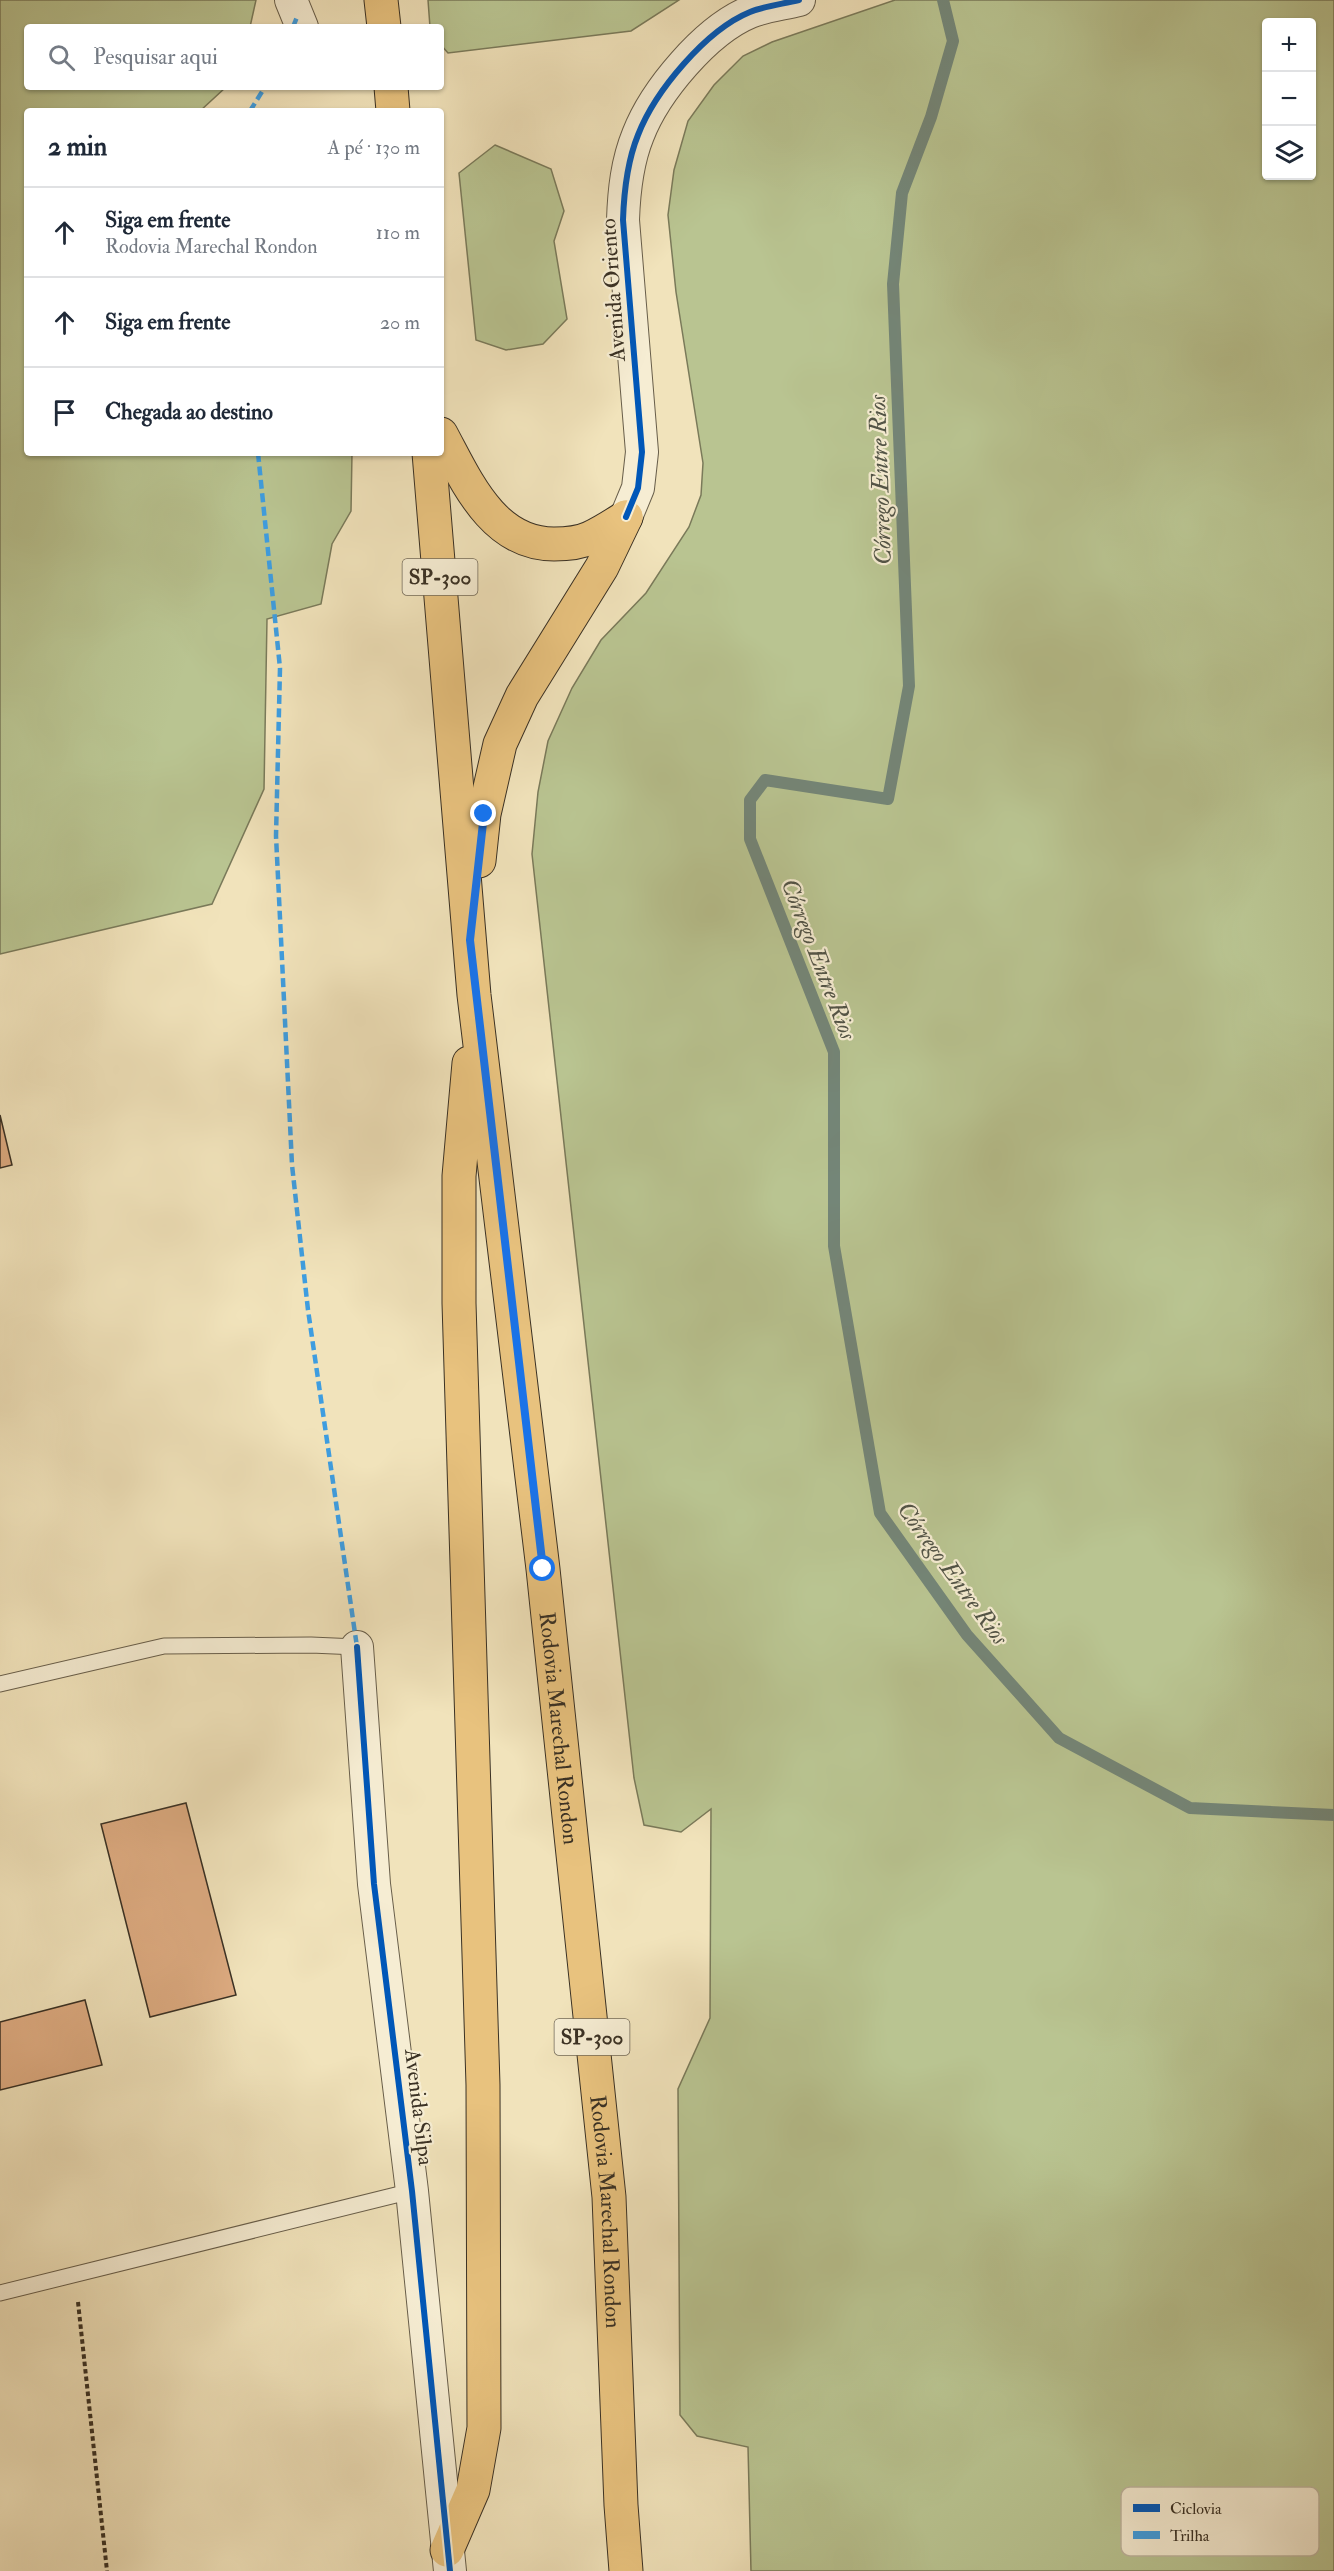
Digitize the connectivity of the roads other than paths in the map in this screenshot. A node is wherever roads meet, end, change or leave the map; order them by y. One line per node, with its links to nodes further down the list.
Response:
1 (291, 0): 4 (street)
2 (381, 0): 5 (main road)
3 (799, 0): 10 (street, Avenida Oriento)
4 (301, 24)
5 (384, 24)
6 (391, 90): 7 (main road)
7 (393, 108)
8 (444, 440): 10 (main road)
9 (429, 456): 11 (main road, Rodovia Marechal Rondon / SP-300)
10 (626, 517): 11 (main road)
11 (470, 940): 12 (main road, Rodovia Marechal Rondon / SP-300)
12 (474, 995): 17 (main road, Rodovia Marechal Rondon / SP-300); 18 (main road)
13 (357, 1647): 14 (lane); 15 (street, Avenida Silpa)
14 (0, 1684)
15 (412, 2191): 16 (lane); 18 (street, Avenida Silpa)
16 (0, 2293)
17 (621, 2505): 19 (main road, Rodovia Marechal Rondon / SP-300); 20 (main road, Rodovia Marechal Rondon / SP-300)
18 (444, 2564)
19 (610, 2571)
20 (626, 2571)

